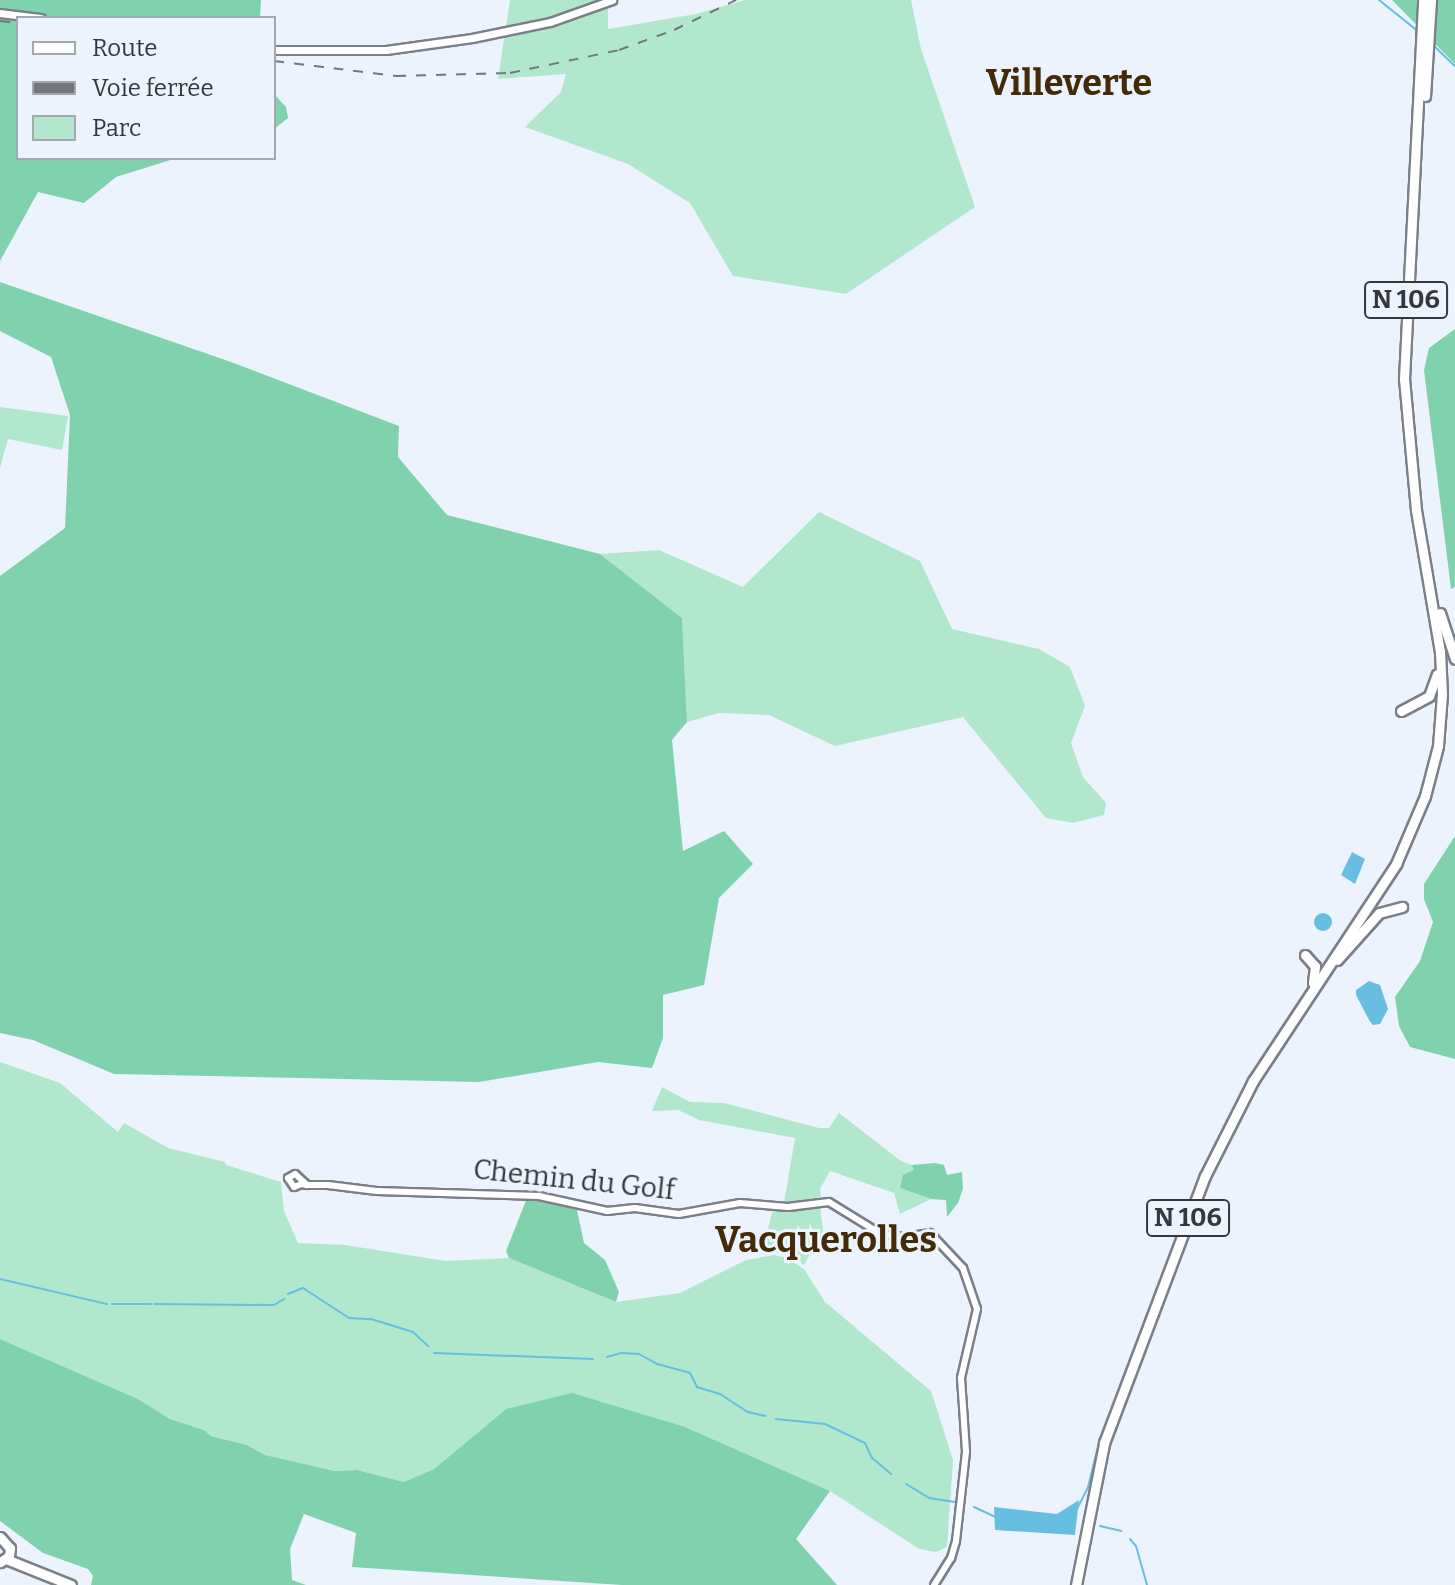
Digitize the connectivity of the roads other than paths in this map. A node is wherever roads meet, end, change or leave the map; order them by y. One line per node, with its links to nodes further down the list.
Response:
1 (612, 0): 7 (main road)
2 (1423, 0): 6 (main road, N 106)
3 (1431, 0): 6 (main road, N 106)
4 (0, 13): 5 (main road)
5 (25, 16)
6 (1426, 36): 8 (main road, N 106)
7 (276, 50)
8 (1410, 449): 9 (main road, N 106); 10 (main road, N 106)
9 (1437, 599): 11 (main road); 15 (main road, N 106)
10 (1438, 638): 12 (main road); 15 (main road, N 106)
11 (1455, 659)
12 (1401, 711)
13 (1402, 907): 15 (main road)
14 (1305, 955): 17 (main road)
15 (1337, 957): 16 (main road, N 106)
16 (1326, 973): 17 (main road, N 106); 19 (main road, N 106)
17 (1283, 1034): 19 (main road, N 106)
18 (303, 1182): 23 (street, Chemin du Golf)
19 (1094, 1485): 24 (main road, N 106)
20 (0, 1537): 21 (main road)
21 (6, 1558): 22 (main road)
22 (71, 1585)
23 (934, 1585)
24 (1076, 1585)

